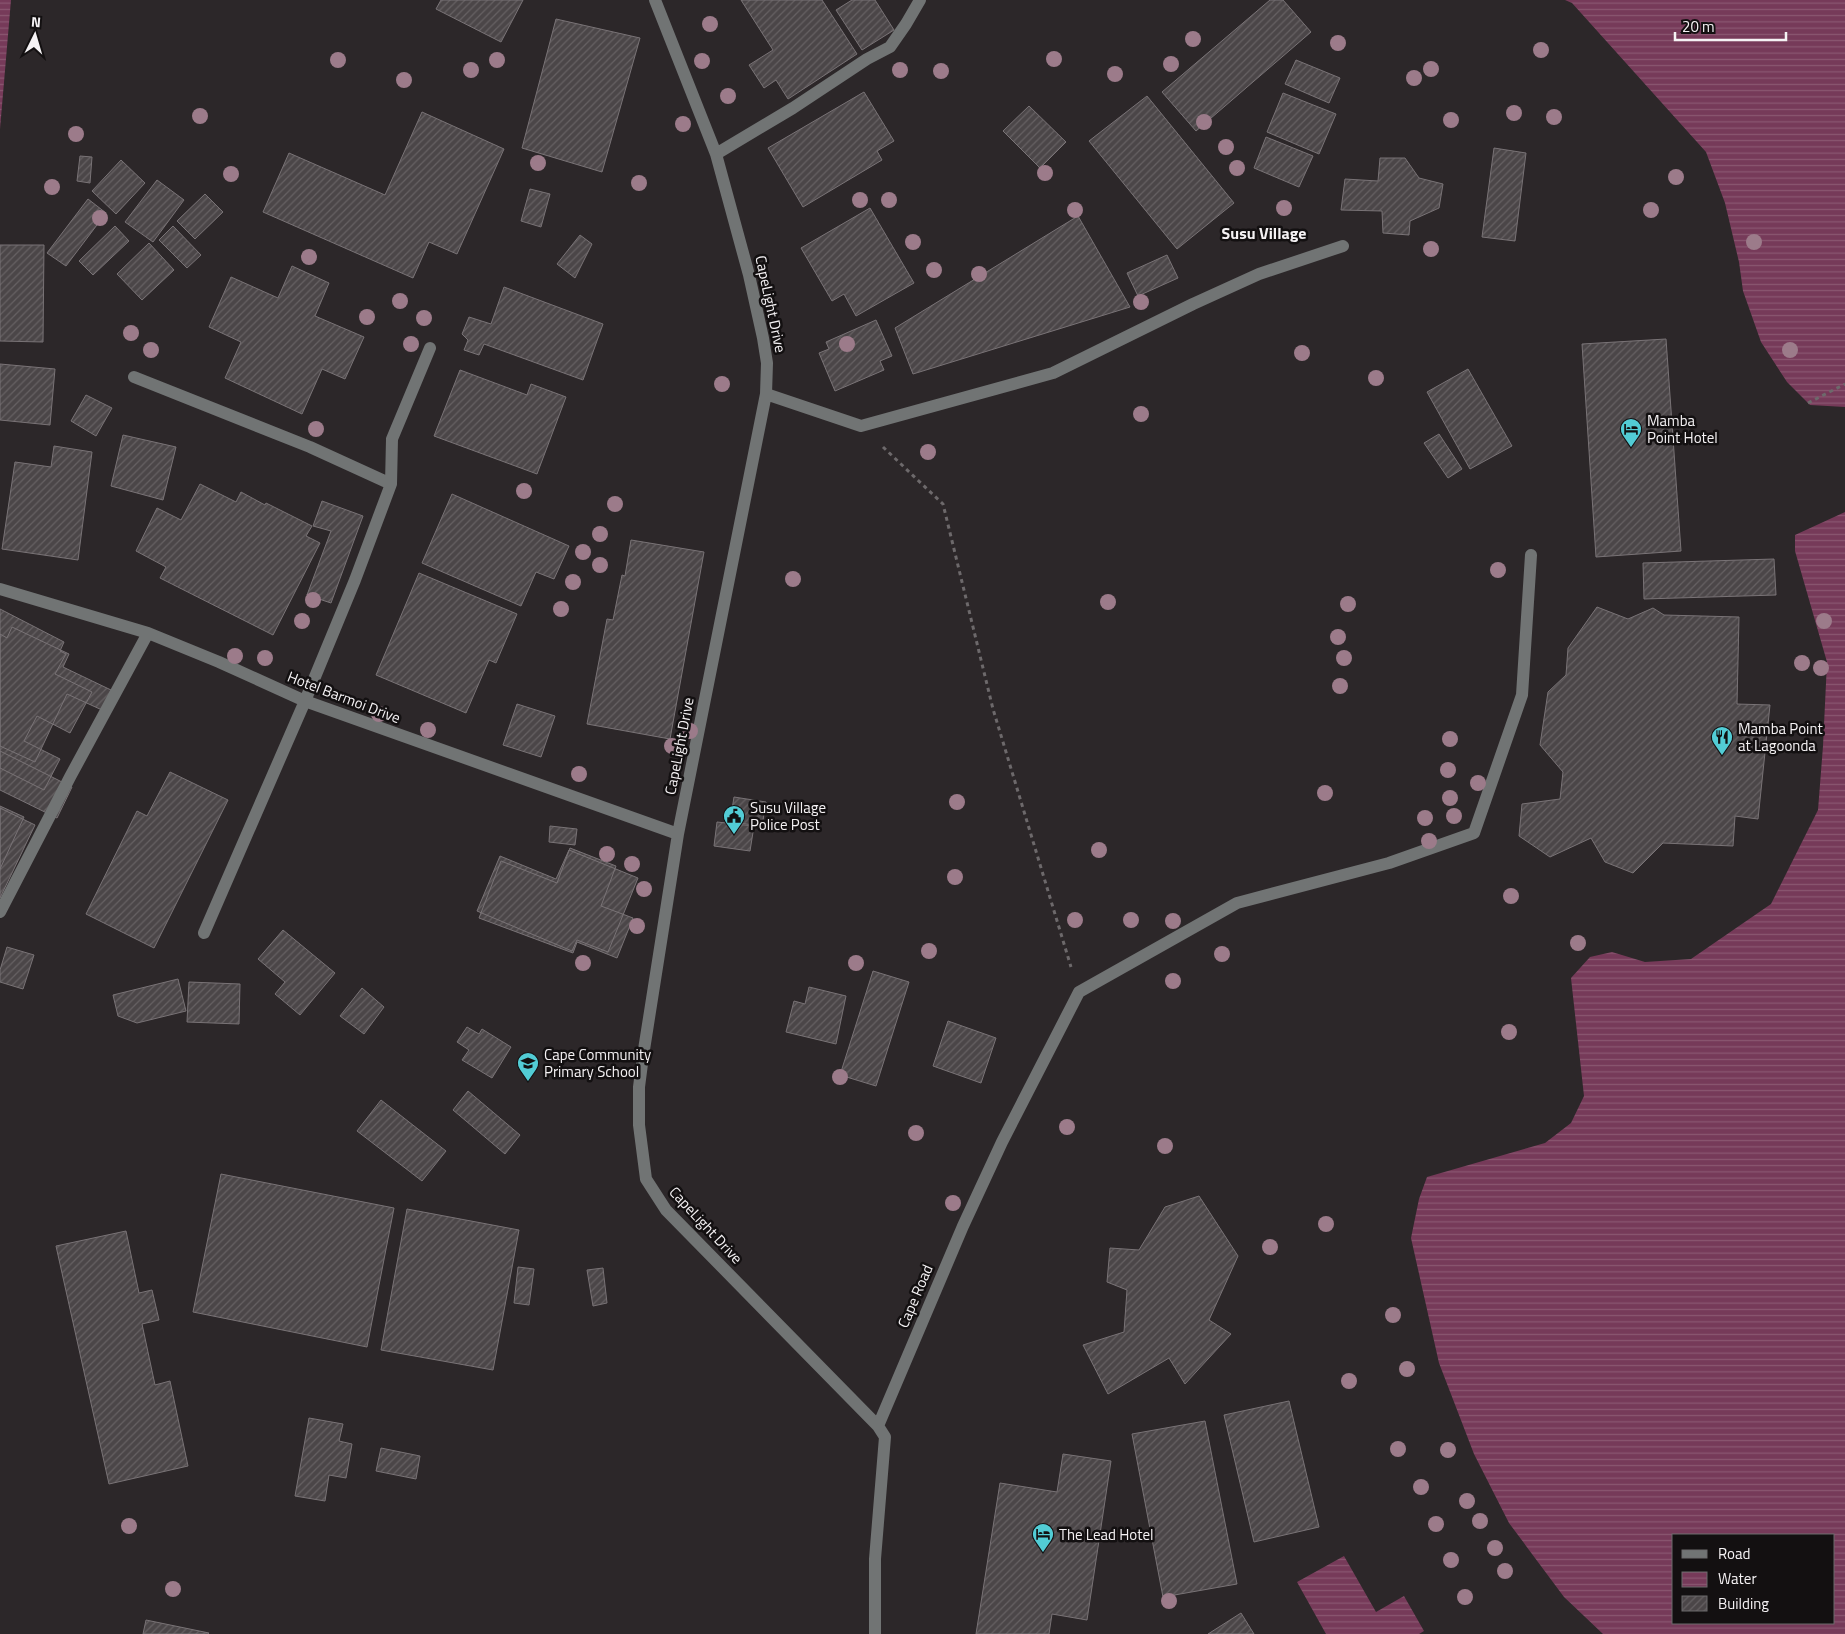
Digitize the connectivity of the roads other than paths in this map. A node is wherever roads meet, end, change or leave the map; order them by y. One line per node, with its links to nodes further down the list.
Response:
1 (655, 0): 3 (street, CapeLight Drive)
2 (920, 0): 3 (street)
3 (716, 154): 7 (street, CapeLight Drive)
4 (1343, 246): 7 (street)
5 (430, 348): 8 (street)
6 (134, 377): 8 (street)
7 (766, 394): 13 (street, CapeLight Drive)
8 (391, 484): 12 (street)
9 (1531, 555): 16 (street, Cape Road)
10 (0, 590): 11 (street, Hotel Barmoi Drive)
11 (148, 633): 12 (street, Hotel Barmoi Drive); 14 (street)
12 (305, 701): 13 (street, Hotel Barmoi Drive); 15 (street)
13 (678, 834): 16 (street, CapeLight Drive)
14 (0, 912)
15 (204, 933)
16 (878, 1426): 17 (street)
17 (875, 1634)

